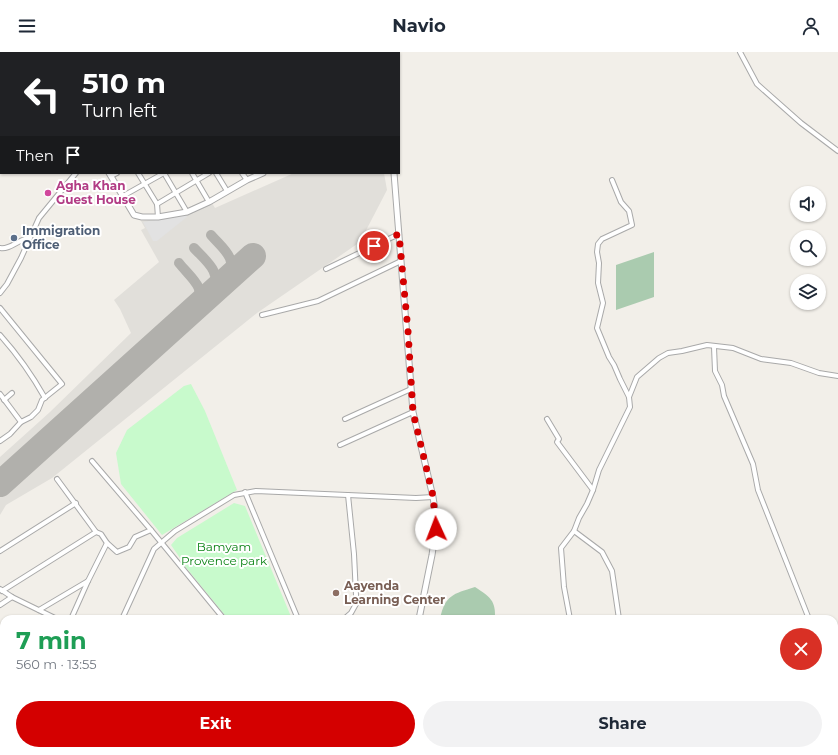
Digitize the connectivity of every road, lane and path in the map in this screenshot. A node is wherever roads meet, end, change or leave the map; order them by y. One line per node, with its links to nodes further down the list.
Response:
1 (740, 52): 2 (street)
2 (838, 151)
3 (75, 174): 26 (street)
4 (138, 174): 17 (street)
5 (162, 174): 17 (street)
6 (165, 174): 19 (street)
7 (193, 174): 14 (street)
8 (207, 174): 14 (street)
9 (217, 174): 18 (street)
10 (243, 174): 15 (street)
11 (261, 174): 15 (street)
12 (394, 174): 25 (street)
13 (110, 175): 20 (street)
14 (196, 180): 19 (street); 21 (street)
15 (247, 180): 18 (street)
16 (612, 180): 39 (street)
17 (144, 185): 20 (street); 22 (street)
18 (227, 191): 21 (street)
19 (175, 192): 22 (street); 23 (street)
20 (123, 196): 24 (street)
21 (209, 202): 23 (street)
22 (157, 204): 24 (street)
23 (187, 212): 24 (street)
24 (158, 217)
25 (399, 234): 28 (street); 29 (street)
26 (29, 238): 27 (street); 30 (street)
27 (0, 248)
28 (401, 261): 32 (street); 36 (street)
29 (326, 269)
30 (0, 292)
31 (0, 308): 40 (street)
32 (262, 315)
33 (0, 335): 40 (street)
34 (714, 346): 35 (street); 39 (street); 75 (street)
35 (838, 376)
36 (411, 389): 42 (street); 43 (street)
37 (12, 393): 41 (street)
38 (0, 394): 41 (street)
39 (629, 397): 50 (street)
40 (45, 398): 45 (street)
41 (4, 400): 45 (street)
42 (413, 412): 47 (street); 53 (street)
43 (345, 419)
44 (547, 419): 50 (street)
45 (21, 422): 46 (street)
46 (0, 441)
47 (340, 445)
48 (92, 461): 55 (street)
49 (57, 479): 54 (street)
50 (593, 490): 56 (street)
51 (245, 492): 52 (street); 59 (street); 70 (street)
52 (348, 495): 53 (street); 71 (street)
53 (433, 496): 72 (street)
54 (76, 503): 57 (street); 60 (street)
55 (151, 530): 58 (street); 59 (street)
56 (574, 531): 73 (street); 74 (street)
57 (96, 532): 58 (street); 62 (street)
58 (107, 543): 61 (street)
59 (162, 543): 68 (street); 69 (street)
60 (0, 551)
61 (88, 581): 65 (street); 67 (street)
62 (1, 590): 63 (street)
63 (12, 597): 64 (street); 65 (street)
64 (0, 605)
65 (39, 610): 66 (street)
66 (48, 615)
67 (73, 615)
68 (124, 615)
69 (221, 615)
70 (296, 615)
71 (349, 615)
72 (420, 615)
73 (569, 615)
74 (618, 615)
75 (807, 615)

